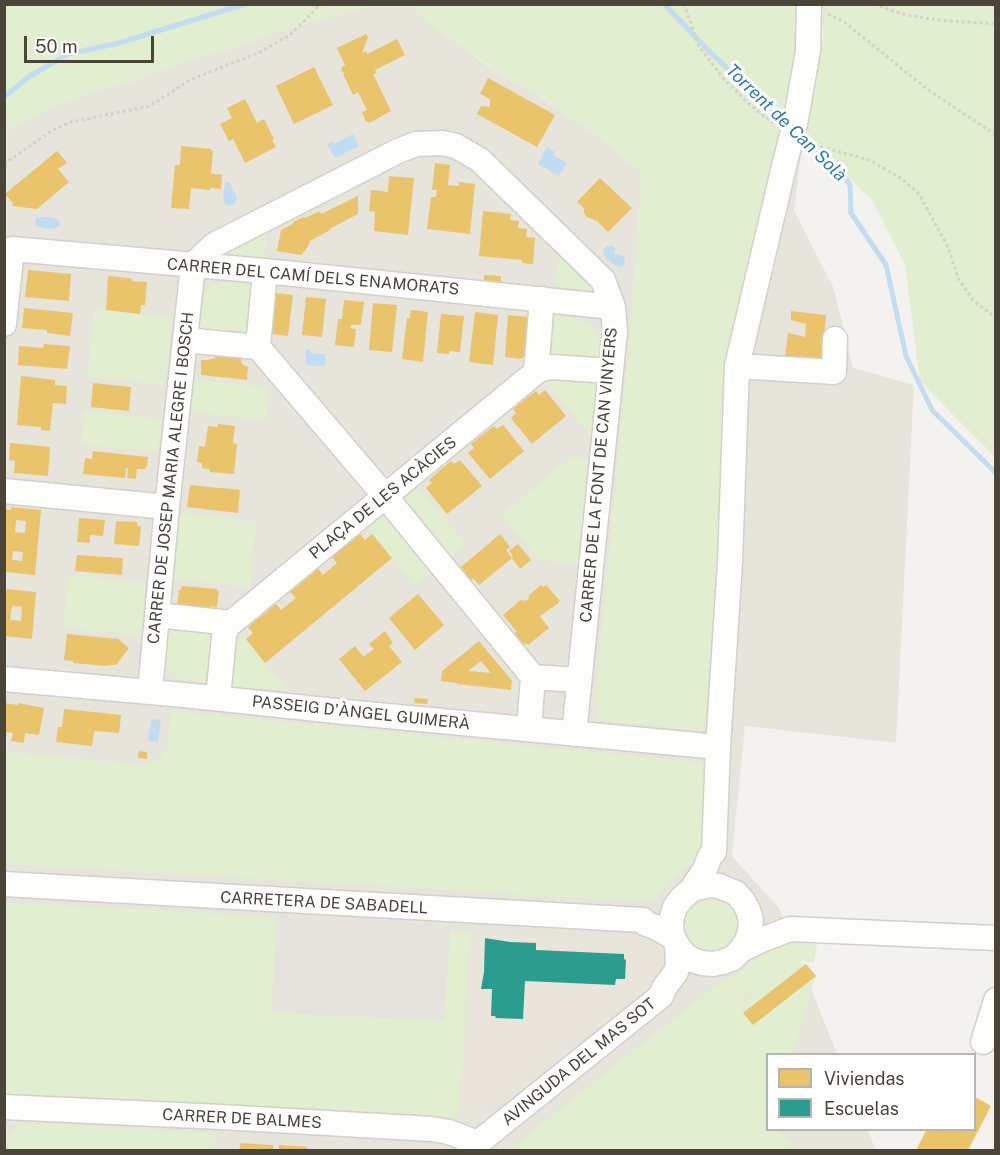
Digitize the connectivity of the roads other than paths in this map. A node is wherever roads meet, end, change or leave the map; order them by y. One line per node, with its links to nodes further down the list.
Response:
1 (809, 9): 10 (street, bridge)
2 (193, 265): 3 (street, CARRER DEL CAMÍ DELS ENAMORATS); 5 (street, CARRER DE LA FONT DE CAN VINYERS); 6 (street, CARRER DEL CAMÍ DELS ENAMORATS); 8 (street, CARRER DE JOSEP MARIA ALEGRE I BOSCH)
3 (265, 271): 4 (street, CARRER DEL CAMÍ DELS ENAMORATS); 9 (street)
4 (542, 299): 5 (street, CARRER DEL CAMÍ DELS ENAMORATS); 12 (street)
5 (613, 307): 11 (street, CARRER DE LA FONT DE CAN VINYERS)
6 (4, 324)
7 (836, 339): 10 (street)
8 (185, 340): 9 (street); 15 (street, CARRER DE JOSEP MARIA ALEGRE I BOSCH)
9 (258, 348): 14 (street)
10 (737, 366): 25 (street)
11 (611, 371): 12 (street); 20 (street, CARRER DE LA FONT DE CAN VINYERS)
12 (536, 372): 14 (street, PLAÇA DE LES ACÀCIES)
13 (4, 491): 15 (street)
14 (385, 496): 17 (street, PLAÇA DE LES ACÀCIES); 18 (street)
15 (167, 507): 16 (street, CARRER DE JOSEP MARIA ALEGRE I BOSCH)
16 (157, 615): 17 (street); 21 (street, CARRER DE JOSEP MARIA ALEGRE I BOSCH)
17 (231, 623): 22 (street)
18 (533, 677): 20 (street); 23 (street)
19 (4, 679): 21 (street, PASSEIG D'ÀNGEL GUIMERÀ)
20 (579, 680): 24 (street, CARRER DE LA FONT DE CAN VINYERS)
21 (150, 692): 22 (street, PASSEIG D'ÀNGEL GUIMERÀ)
22 (218, 698): 23 (street, PASSEIG D'ÀNGEL GUIMERÀ)
23 (529, 729): 24 (street, PASSEIG D'ÀNGEL GUIMERÀ)
24 (574, 734): 25 (street, PASSEIG D'ÀNGEL GUIMERÀ)
25 (718, 747): 26 (street)
26 (714, 852): 28 (street); 29 (street)
27 (4, 884): 30 (street, CARRETERA DE SABADELL)
28 (686, 894): 29 (street); 30 (street); 33 (street)
29 (742, 902): 31 (street); 34 (street)
30 (643, 920): 33 (street, CARRETERA DE SABADELL)
31 (790, 929): 32 (street); 34 (street)
32 (996, 938)
33 (675, 941): 35 (street); 36 (street, AVINGUDA DEL MAS SOT)
34 (741, 951): 35 (street)
35 (713, 964): 36 (street, AVINGUDA DEL MAS SOT)
36 (661, 996): 40 (street, AVINGUDA DEL MAS SOT)
37 (996, 1000): 38 (street)
38 (982, 1042)
39 (4, 1107): 40 (street, CARRER DE BALMES)
40 (473, 1147)

